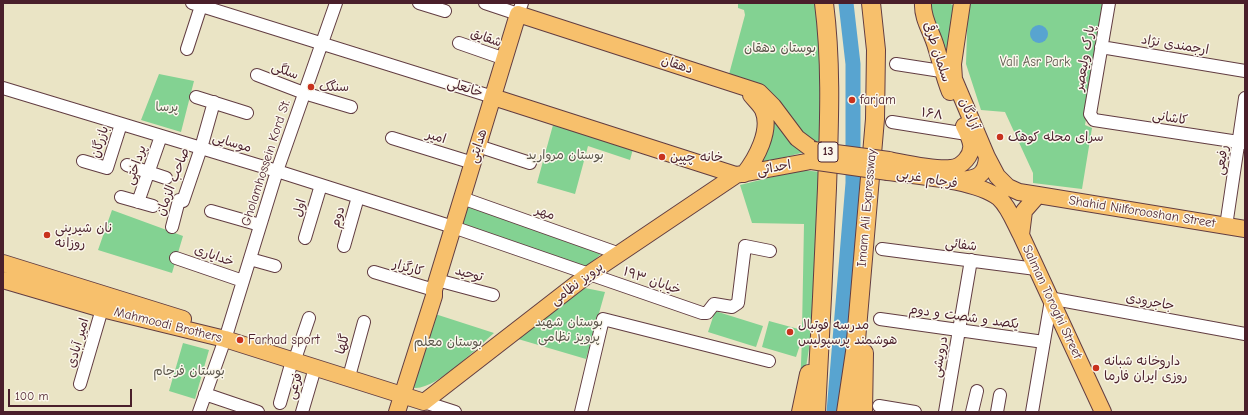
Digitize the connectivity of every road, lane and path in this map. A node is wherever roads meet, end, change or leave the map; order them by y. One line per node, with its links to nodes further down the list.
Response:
1 (336, 3): 12 (street, Gholamhossein Kord St.)
2 (419, 3): 11 (street)
3 (485, 3): 10 (street)
4 (824, 3): 85 (highway, 13)
5 (871, 3): 77 (highway, Imam Ali Expressway)
6 (923, 3): 18 (main road, سلمان طرقی)
7 (1109, 3): 14 (street, پارک ولیعصر)
8 (196, 4): 12 (street, خانعلی); 15 (street)
9 (961, 4): 40 (main road, آزادگان)
10 (520, 8): 16 (main road, هدایتی); 21 (main road, دهقان)
11 (445, 11)
12 (321, 43): 23 (street, Gholamhossein Kord St.); 25 (street, خانعلی)
13 (459, 43): 16 (street, شقایق)
14 (1100, 47): 19 (street, ارجمندی نژاد); 30 (street, پارک ولیعصر)
15 (187, 49)
16 (504, 59): 25 (main road, هدایتی)
17 (896, 64): 18 (street)
18 (941, 71): 33 (main road, سلمان طرقی)
19 (1245, 71)
20 (257, 75): 23 (street, سلگی)
21 (741, 86): 39 (main road, دهقان); 49 (main road)
22 (3, 88): 32 (street, موسایی)
23 (304, 93): 28 (street, سلگی); 48 (street, Gholamhossein Kord St.)
24 (196, 97): 27 (street)
25 (493, 97): 37 (main road, هدایتی); 49 (main road, خانعلی)
26 (1245, 98): 36 (street, رفیعی)
27 (214, 102): 29 (street); 38 (street, صاحب الزمان)
28 (351, 107)
29 (247, 113)
30 (1091, 118): 36 (street, کاشانی)
31 (892, 122): 33 (street, ۱۶۸)
32 (121, 124): 34 (street, موسایی); 41 (street, بازرگان)
33 (968, 134): 45 (main road, سلمان طرقی)
34 (161, 136): 38 (street, موسایی); 47 (street, پرداختی)
35 (392, 138): 42 (street, امیر)
36 (1242, 143): 62 (street, رفیعی)
37 (478, 146): 42 (main road, هدایتی); 43 (street)
38 (201, 148): 48 (street, موسایی); 61 (street, صاحب الزمان)
39 (812, 156): 46 (main road, فرجام غربی, bridge); 49 (main road, احداثی)
40 (987, 157): 51 (main road); 53 (main road, آزادگان)
41 (83, 161)
42 (473, 163): 56 (main road, هدایتی)
43 (530, 163)
44 (127, 165): 47 (street)
45 (959, 165): 46 (main road, فرجام غربی)
46 (888, 166): 51 (main road, فرجام غربی)
47 (148, 171): 50 (street); 57 (street, پرداختی)
48 (277, 171): 52 (street, موسایی); 60 (street, Gholamhossein Kord St.)
49 (740, 175): 70 (main road, پرویز نظامی)
50 (166, 178)
51 (950, 181): 65 (main road, فرجام غربی)
52 (321, 185): 55 (street, موسایی); 66 (street, اول)
53 (1038, 196): 62 (main road, Shahid Nilforooshan Street); 65 (main road)
54 (121, 197): 57 (street)
55 (358, 197): 63 (street, موسایی); 67 (street, دوم)
56 (462, 198): 63 (main road, هدایتی); 70 (street, مهر)
57 (138, 202): 58 (street)
58 (153, 206)
59 (211, 211): 60 (street)
60 (260, 225): 72 (street, Gholamhossein Kord St.)
61 (172, 226)
62 (1226, 226): 64 (main road, Shahid Nilforooshan Street)
63 (453, 227): 79 (street, خیابان ۱۹۳); 82 (main road, هدایتی)
64 (1245, 229)
65 (1021, 235): 76 (main road, Salman Toroghi Street)
66 (305, 238)
67 (344, 246)
68 (882, 249): 73 (street, شفائی)
69 (770, 251): 79 (street, خیابان ۱۹۳)
70 (620, 254): 79 (main road, پرویز نظامی)
71 (176, 258): 81 (street, خدایاری)
72 (250, 259): 75 (street); 81 (street, Gholamhossein Kord St.)
73 (971, 260): 76 (street, شفائی); 90 (street, درویشی)
74 (3, 263): 92 (main road, Mahmoodi Brothers)
75 (275, 266)
76 (1036, 269): 84 (main road, Salman Toroghi Street)
77 (862, 270): 105 (highway); 114 (highway, Imam Ali Expressway)
78 (374, 272): 82 (street, کارگزار)
79 (589, 274): 103 (main road, پرویز نظامی)
80 (3, 280): 86 (main road, Mahmoodi Brothers)
81 (243, 281): 92 (street, Gholamhossein Kord St.)
82 (435, 285): 83 (street, توحید); 97 (main road, هدایتی); 101 (main road, هدایتی)
83 (493, 294)
84 (1050, 299): 91 (street, جاجرودی); 93 (street); 120 (main road, Salman Toroghi Street)
85 (822, 302): 112 (highway); 113 (highway, 13)
86 (102, 309): 92 (main road, Mahmoodi Brothers); 98 (street, امیر آبادی)
87 (309, 318): 94 (street)
88 (880, 319): 90 (street, یکصد و شصت و دوم)
89 (364, 322): 97 (street, گلها)
90 (959, 330): 93 (street, یکصد و شصت و دوم); 116 (street, درویشی)
91 (1245, 334)
92 (226, 336): 94 (main road, هدایتی); 100 (street, Gholamhossein Kord St.)
93 (1044, 342): 119 (street)
94 (294, 359): 96 (main road); 97 (main road, هدایتی); 104 (street)
95 (768, 361): 111 (street)
96 (315, 368): 101 (main road); 108 (street, فرعی)
97 (350, 373)
98 (80, 384)
99 (977, 391): 117 (street)
100 (205, 394): 106 (street, Gholamhossein Kord St.); 107 (street)
101 (401, 394): 103 (main road); 109 (main road, هدایتی)
102 (1000, 395): 118 (street)
103 (424, 402): 110 (street)
104 (280, 404)
105 (871, 409): 115 (street)
106 (199, 412)
107 (258, 412)
108 (302, 412)
109 (397, 412)
110 (455, 412)
111 (581, 412)
112 (801, 412)
113 (816, 412)
114 (846, 412)
115 (915, 412)
116 (945, 412)
117 (972, 412)
118 (997, 412)
119 (1032, 412)
120 (1103, 412)

